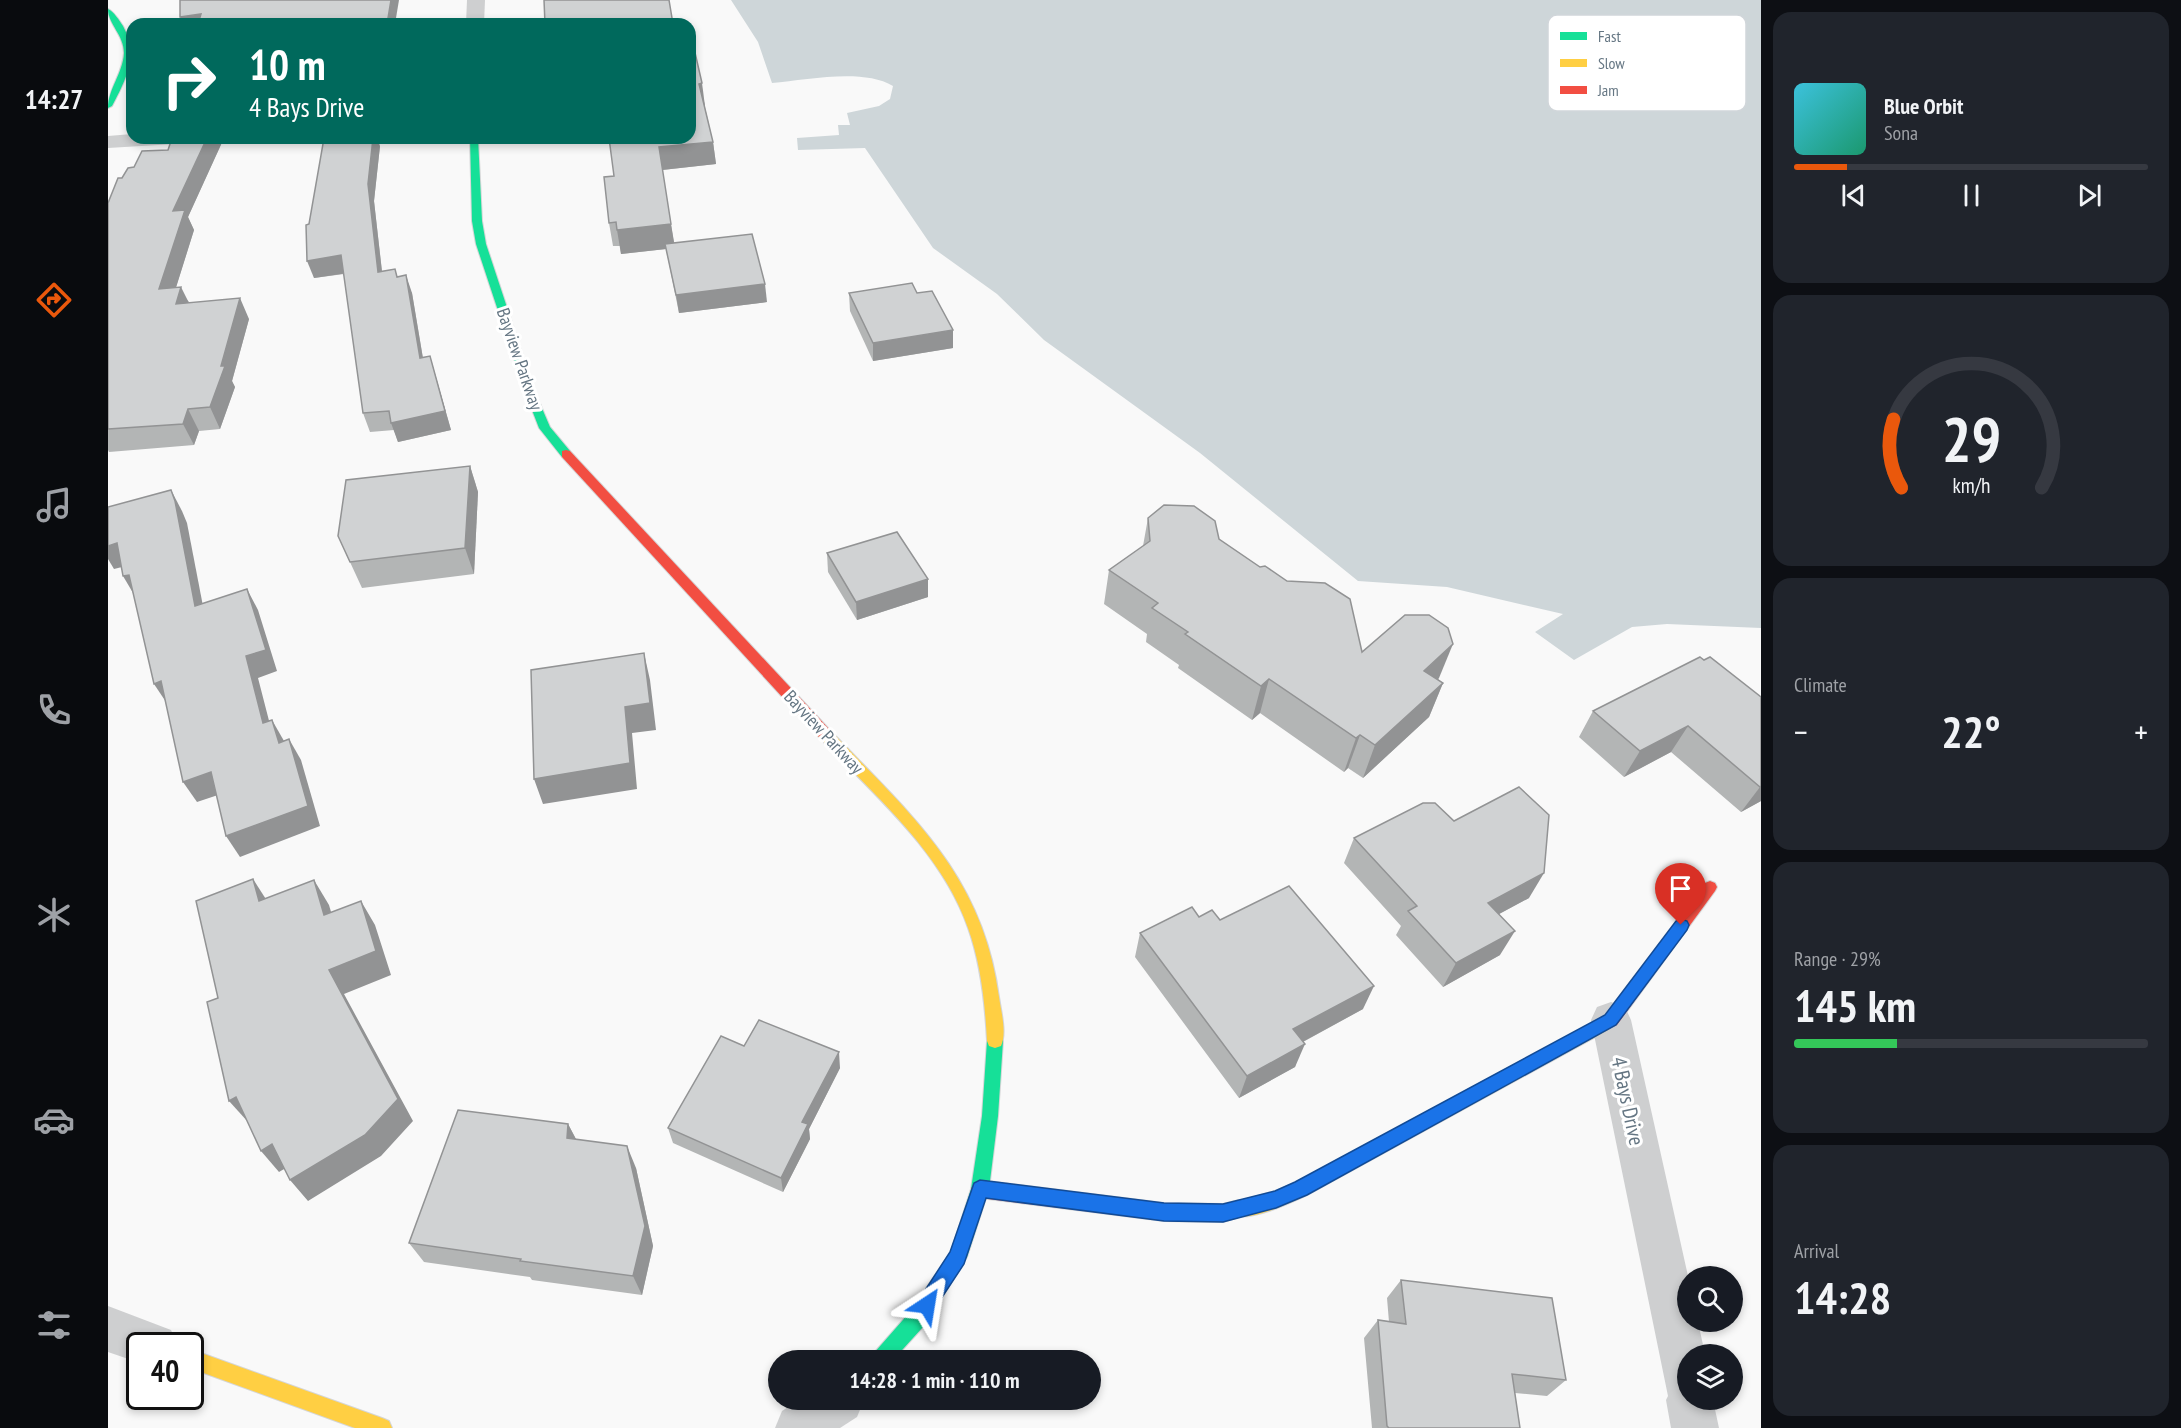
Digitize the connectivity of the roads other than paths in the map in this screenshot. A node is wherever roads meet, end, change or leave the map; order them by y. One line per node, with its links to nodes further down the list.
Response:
1 (476, 0): 3 (street)
2 (108, 11): 4 (street)
3 (476, 18)
4 (126, 35)
5 (126, 57): 6 (street)
6 (108, 106)
7 (126, 141): 8 (street)
8 (108, 142)
9 (474, 144): 12 (street, Bayview Parkway)
10 (1710, 887): 11 (street)
11 (1611, 1020): 12 (street); 15 (street, 4 Bays Drive)
12 (980, 1189): 16 (street, Bayview Parkway)
13 (108, 1329): 14 (street)
14 (126, 1336)
15 (1679, 1344)
16 (890, 1350)
17 (204, 1364): 20 (street)
18 (826, 1410): 21 (street)
19 (1692, 1410): 22 (street)
20 (382, 1428)
21 (800, 1428)
22 (1695, 1428)

